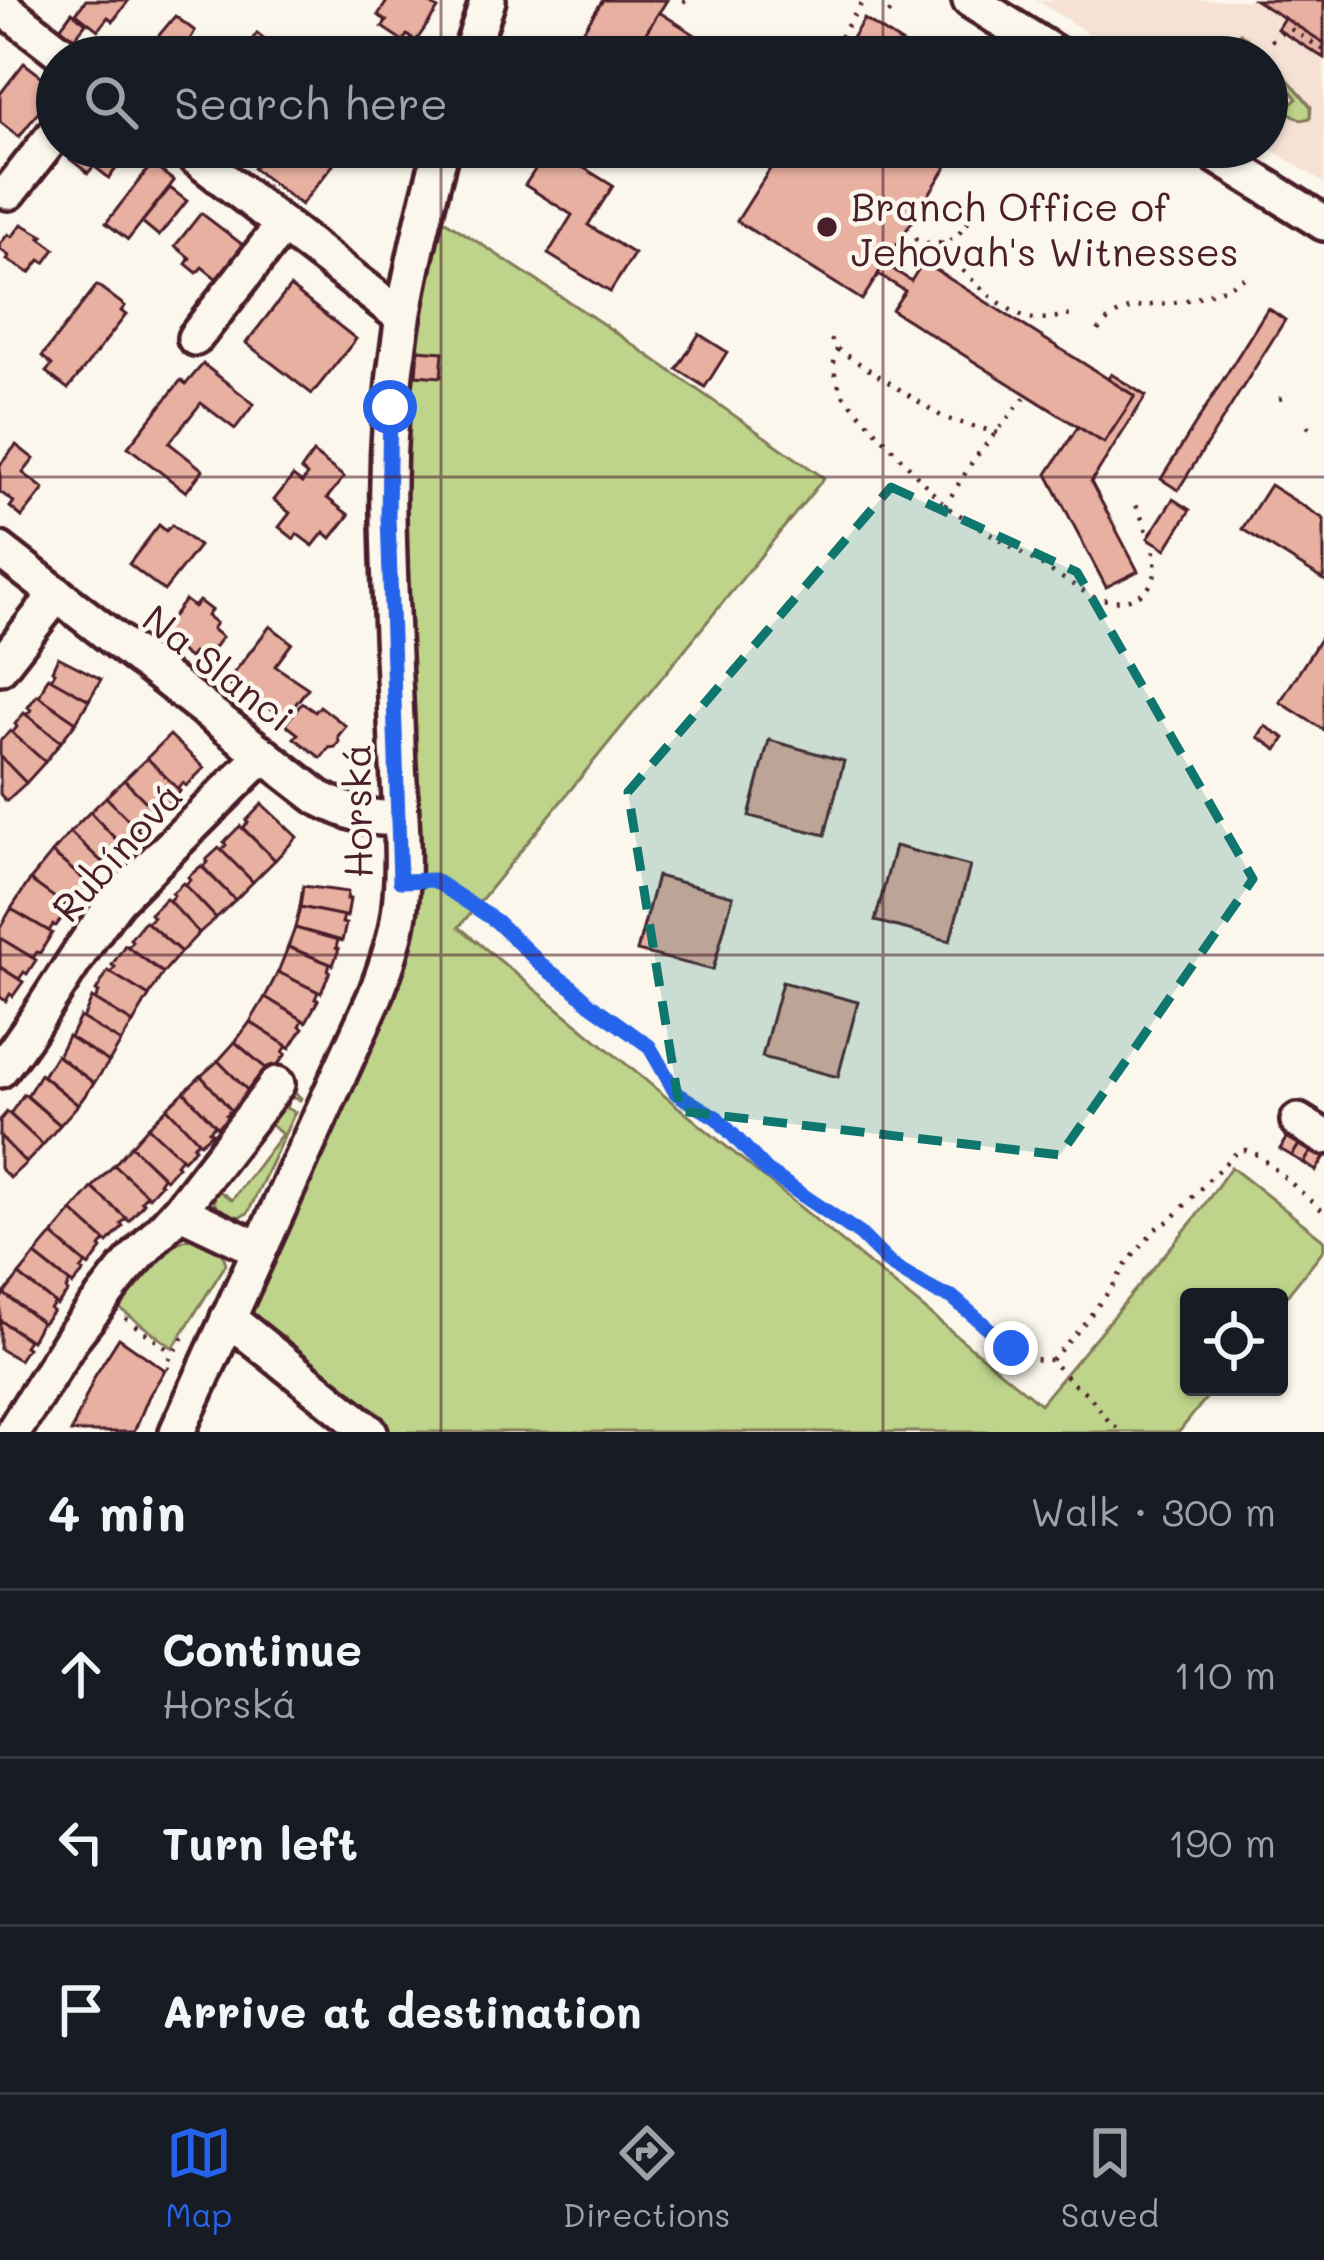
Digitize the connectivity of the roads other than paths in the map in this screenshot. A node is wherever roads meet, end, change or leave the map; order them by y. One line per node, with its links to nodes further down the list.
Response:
1 (487, 0): 5 (street)
2 (970, 0): 6 (street)
3 (0, 5): 4 (street)
4 (40, 36)
5 (476, 36)
6 (1027, 36)
7 (36, 158): 11 (street)
8 (209, 168): 13 (street)
9 (437, 168): 14 (street, Horská)
10 (1236, 168): 12 (street)
11 (9, 192)
12 (1324, 223)
13 (283, 225): 14 (street); 15 (street)
14 (402, 317): 20 (street, Horská)
15 (195, 338)
16 (0, 550): 17 (street, Na Slanci)
17 (57, 594): 18 (street); 19 (street, Na Slanci)
18 (0, 667)
19 (263, 755): 20 (street, Na Slanci); 21 (street, Rubínová)
20 (400, 818): 24 (street, Horská)
21 (0, 1070)
22 (277, 1084): 23 (street)
23 (179, 1211): 24 (street); 26 (street)
24 (259, 1249): 25 (street, Horská)
25 (228, 1318): 27 (street, Horská); 28 (street)
26 (14, 1432)
27 (176, 1432)
28 (370, 1432)

